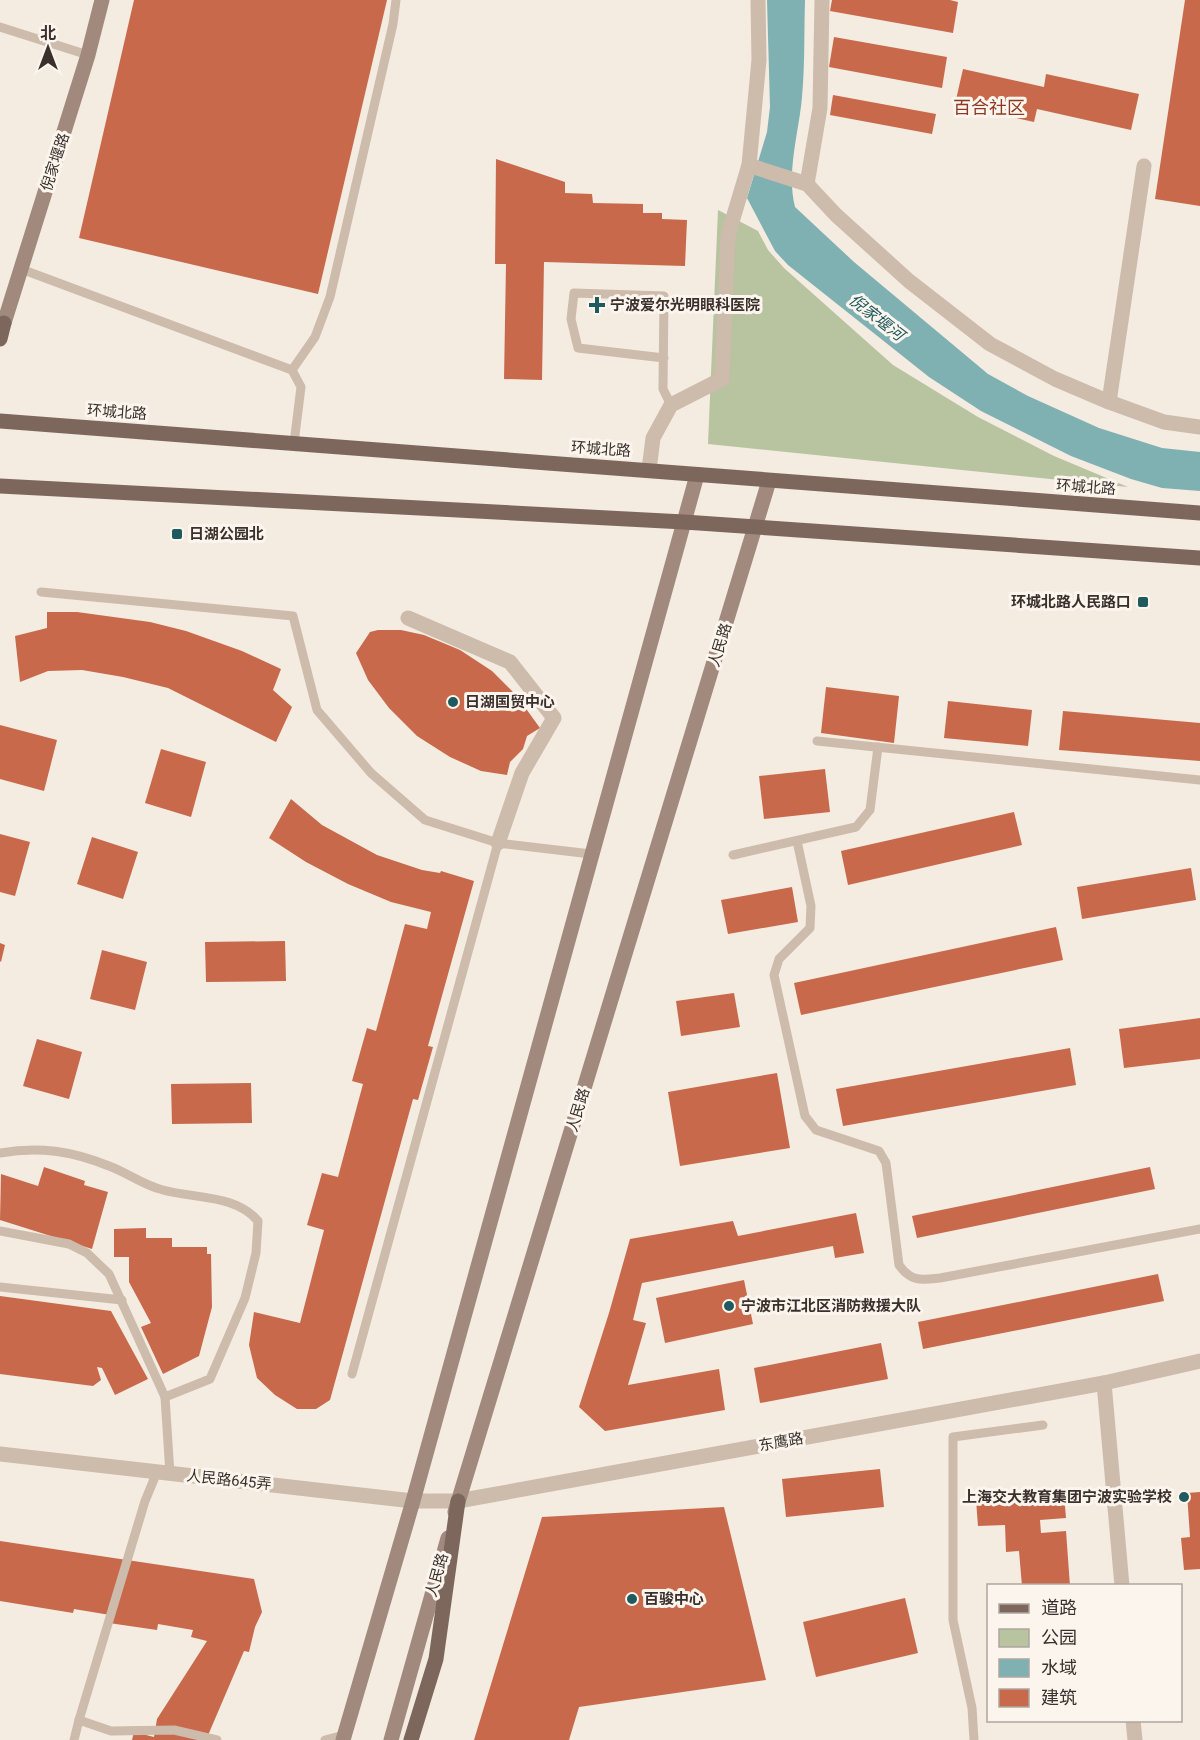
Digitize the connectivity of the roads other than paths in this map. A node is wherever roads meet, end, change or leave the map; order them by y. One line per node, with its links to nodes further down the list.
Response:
1 (102, 0): 6 (main road, 倪家堰路)
2 (396, 0): 14 (lane)
3 (758, 0): 7 (street)
4 (822, 0): 9 (street)
5 (0, 27): 6 (lane)
6 (88, 55): 10 (main road, 倪家堰路)
7 (750, 166): 9 (street); 16 (street)
8 (1144, 166): 15 (street)
9 (807, 184): 15 (street)
10 (21, 269): 11 (main road, 倪家堰路); 14 (lane)
11 (2, 326): 12 (main road)
12 (0, 339)
13 (664, 358): 13 (lane); 16 (lane)
14 (292, 370): 19 (lane)
15 (1108, 402): 18 (street)
16 (671, 405): 20 (street)
17 (0, 421): 19 (main road, 环城北路)
18 (1200, 427)
19 (294, 443): 20 (main road, 环城北路)
20 (649, 470): 21 (main road, 环城北路)
21 (697, 475): 22 (main road, 环城北路); 25 (main road)
22 (769, 481): 24 (main road, 环城北路); 26 (main road, 人民路)
23 (0, 486): 25 (main road)
24 (1200, 513)
25 (684, 522): 26 (main road); 35 (main road)
26 (757, 526): 27 (main road); 50 (main road, 人民路)
27 (1200, 558)
28 (41, 592): 34 (lane)
29 (408, 618): 34 (street)
30 (817, 741): 31 (lane)
31 (878, 747): 32 (lane); 33 (lane)
32 (1200, 780)
33 (797, 841): 36 (lane); 38 (lane)
34 (498, 843): 35 (lane); 43 (lane)
35 (591, 854): 49 (main road)
36 (733, 855)
37 (0, 1153): 45 (lane)
38 (1200, 1229)
39 (0, 1231): 41 (lane)
40 (0, 1287): 41 (lane)
41 (122, 1300): 45 (lane)
42 (1200, 1361): 44 (street, 东鹰路)
43 (352, 1374)
44 (1104, 1383): 50 (street, 东鹰路); 51 (street)
45 (165, 1397): 48 (lane)
46 (1043, 1425): 60 (lane)
47 (0, 1454): 48 (street, 人民路645弄)
48 (164, 1473): 49 (street, 人民路645弄); 52 (lane)
49 (413, 1501): 50 (street, 人民路645弄); 54 (main road)
50 (458, 1501): 58 (main road, 人民路); 59 (main road)
51 (1122, 1584)
52 (79, 1720): 55 (lane); 56 (lane)
53 (1134, 1722): 61 (street)
54 (344, 1738): 57 (lane)
55 (74, 1740)
56 (218, 1740)
57 (325, 1740)
58 (391, 1740)
59 (411, 1740)
60 (975, 1740)
61 (1135, 1740)

